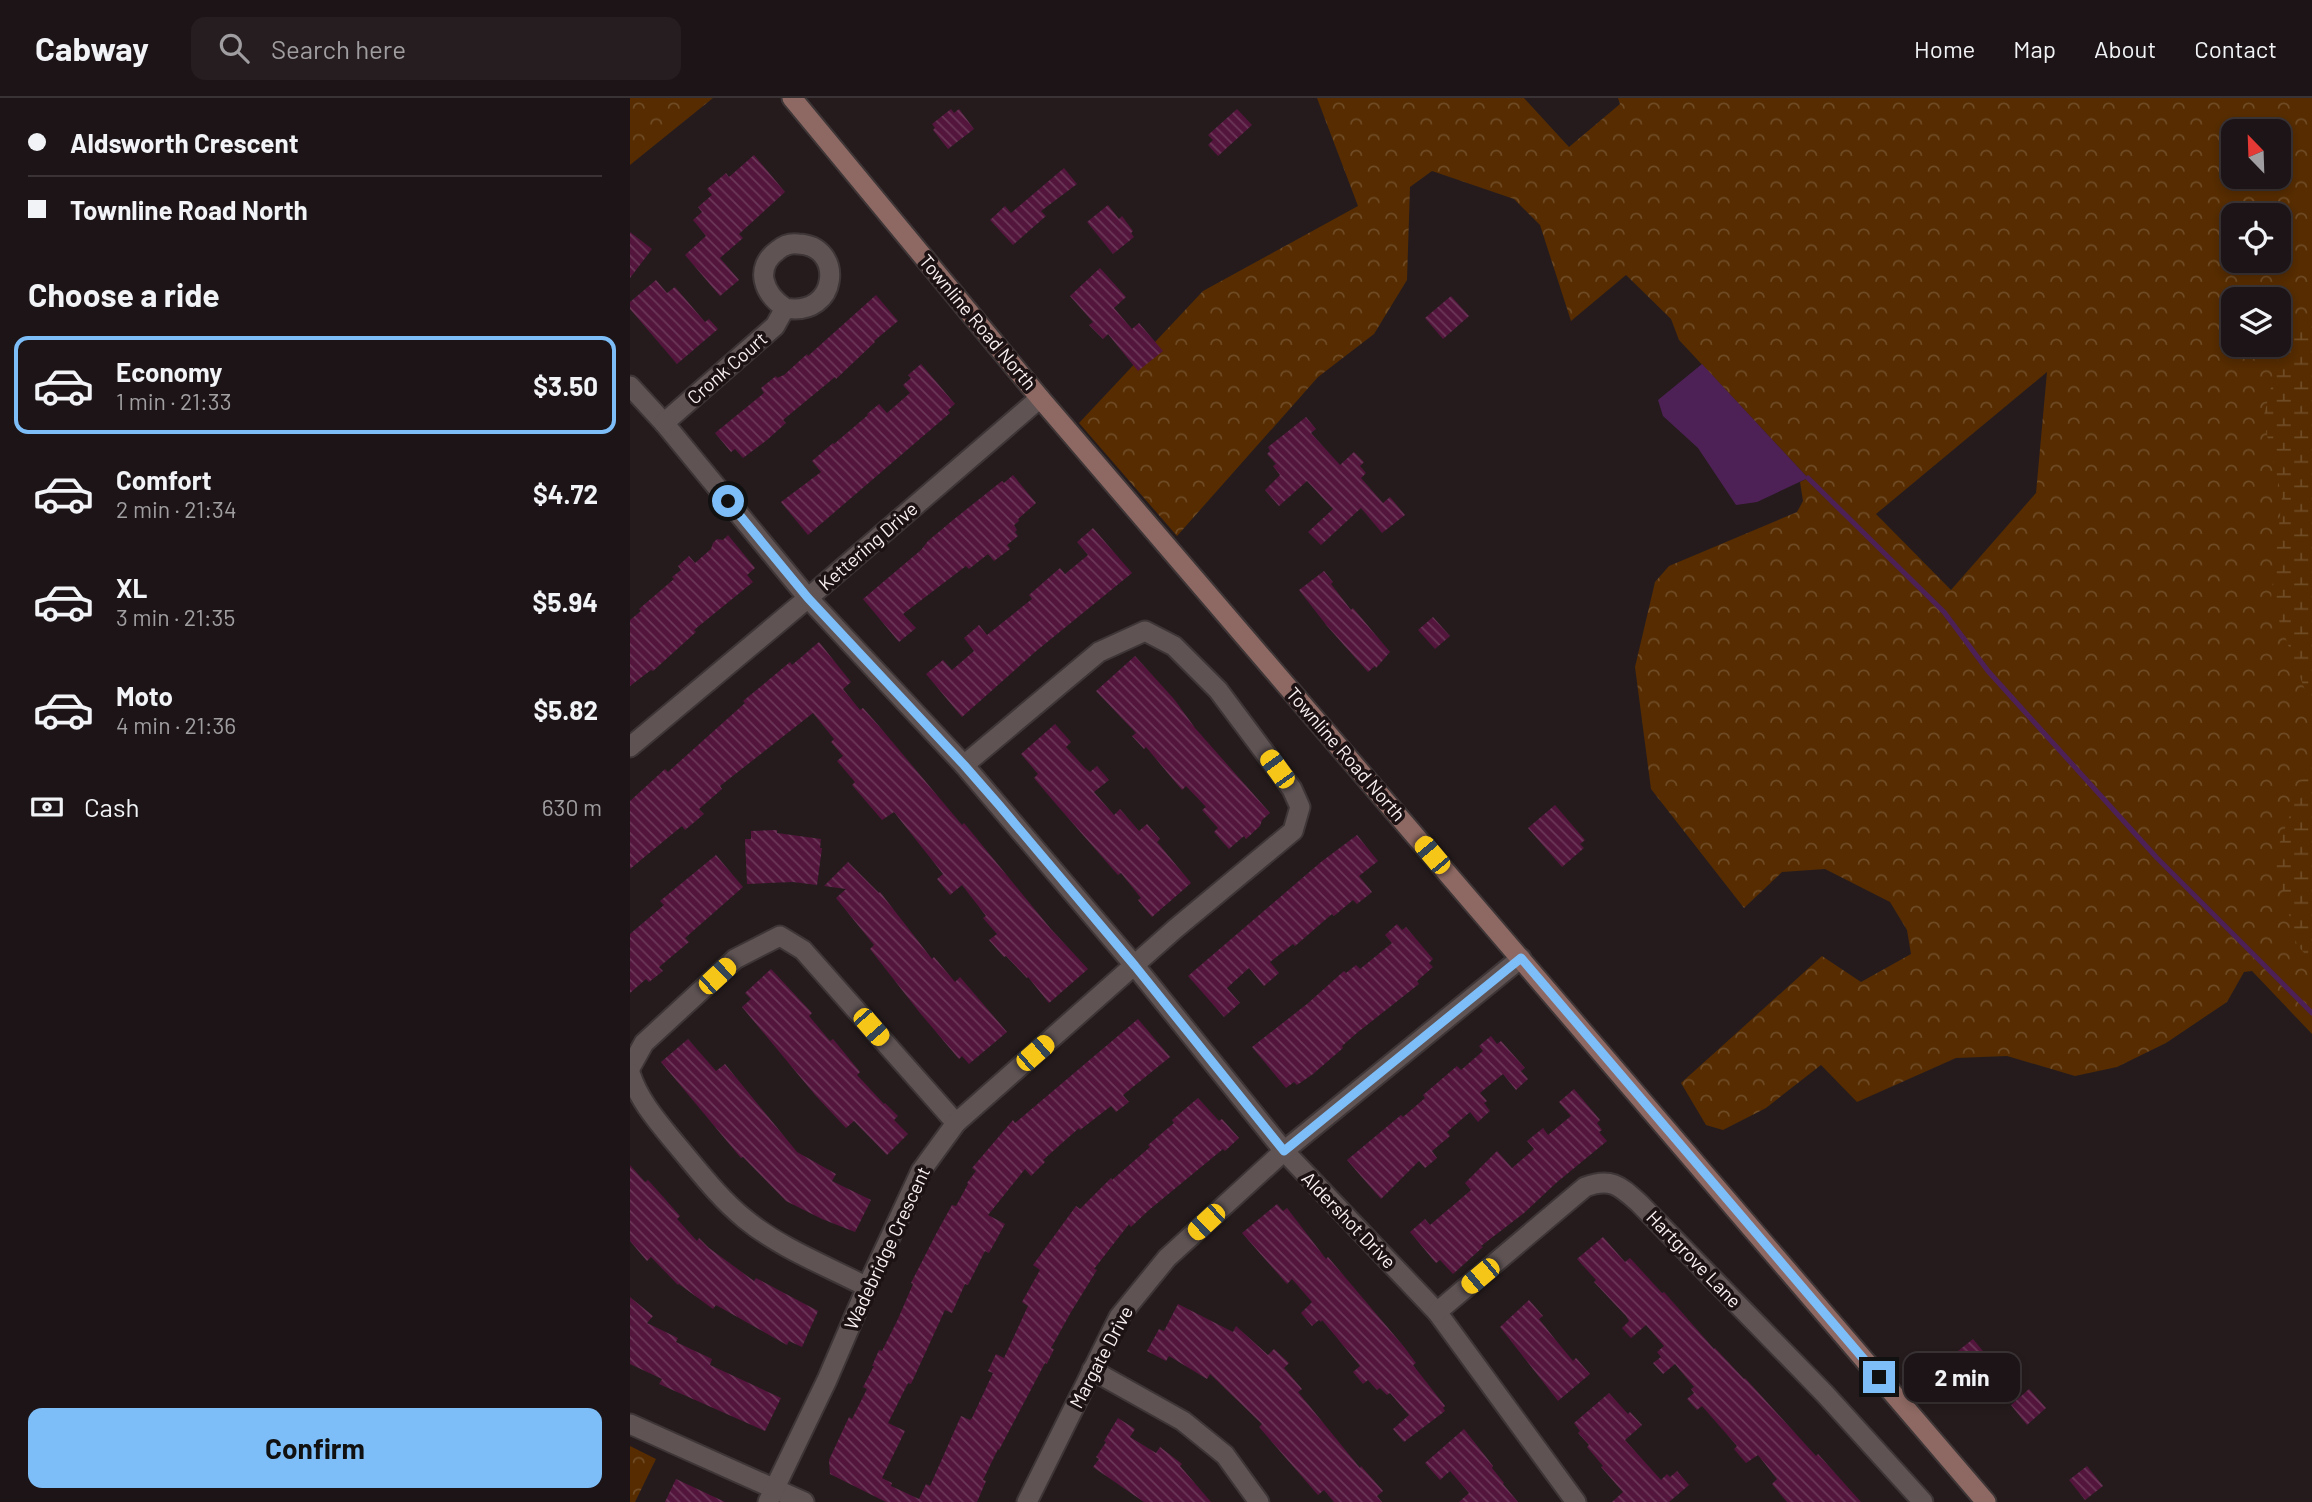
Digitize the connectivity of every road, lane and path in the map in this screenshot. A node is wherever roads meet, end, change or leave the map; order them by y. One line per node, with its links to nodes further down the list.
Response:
1 (792, 98): 4 (main road, Townline Road North)
2 (785, 308): 5 (street, Cronk Court)
3 (630, 386): 5 (street, Aldershot Drive)
4 (1040, 398): 6 (street, Kettering Drive); 9 (main road, Townline Road North)
5 (664, 423): 6 (street, Aldershot Drive)
6 (808, 598): 7 (street, Kettering Drive); 8 (street, Aldershot Drive)
7 (630, 747)
8 (964, 765): 10 (street, Aldershot Drive); 10 (street, Wadebridge Crescent)
9 (1521, 958): 13 (street, Margate Drive); 24 (main road, Townline Road North)
10 (1135, 966): 12 (street, Wadebridge Crescent); 13 (street, Aldershot Drive)
11 (630, 1071): 12 (street); 14 (street)
12 (956, 1123): 14 (street, Wadebridge Crescent)
13 (1284, 1151): 15 (street, Aldershot Drive); 16 (street, Margate Drive)
14 (867, 1287): 18 (street, Wadebridge Crescent)
15 (1437, 1312): 22 (street, Aldershot Drive); 23 (street, Hartgrove Lane)
16 (1092, 1370): 20 (street, Margate Drive); 21 (street)
17 (630, 1423): 18 (street)
18 (772, 1495): 19 (street)
19 (804, 1502)
20 (1027, 1502)
21 (1259, 1502)
22 (1576, 1502)
23 (1923, 1502)
24 (1986, 1502)

